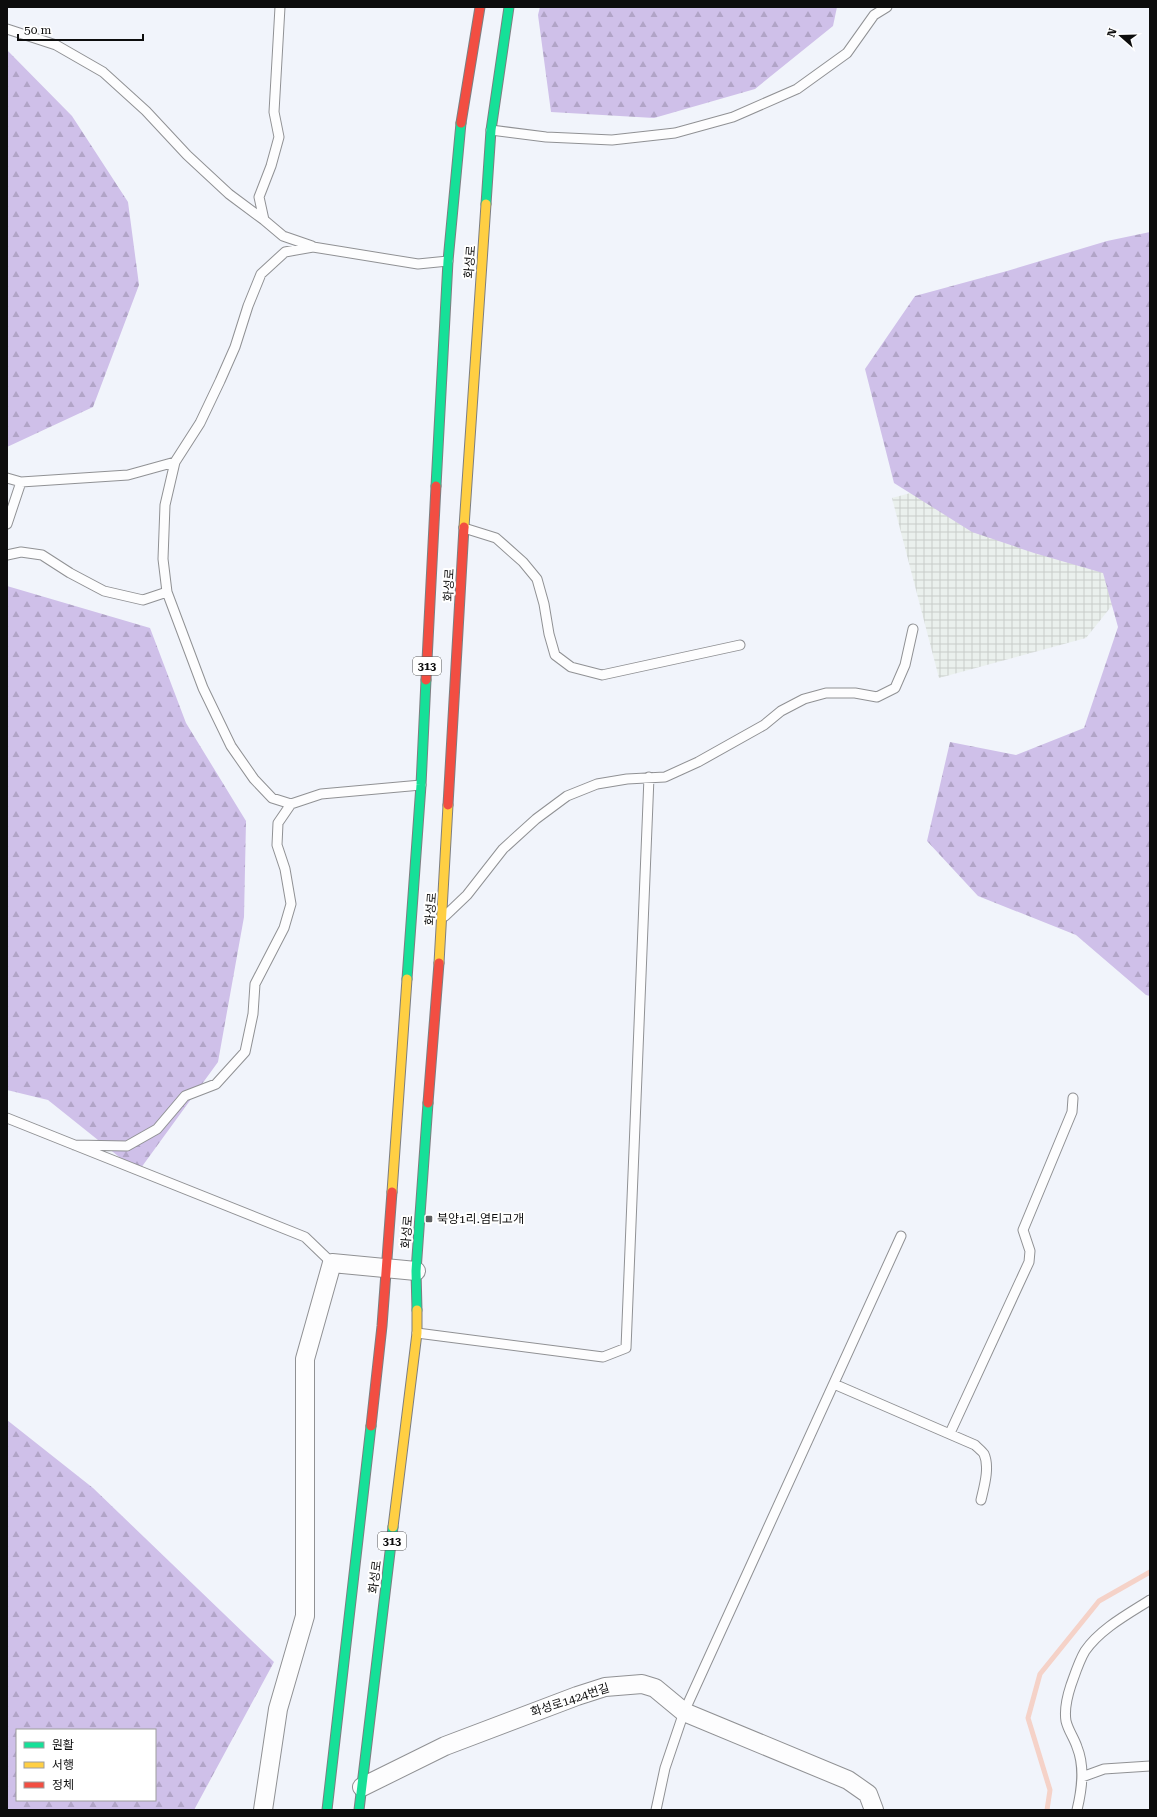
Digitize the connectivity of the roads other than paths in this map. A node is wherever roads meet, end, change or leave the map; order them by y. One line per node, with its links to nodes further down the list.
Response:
1 (280, 7): 7 (lane)
2 (480, 7): 9 (main road, 화성로 / 313)
3 (509, 7): 6 (main road, 화성로 / 313)
4 (887, 7): 6 (lane)
5 (7, 29): 7 (lane)
6 (491, 130): 14 (main road, 화성로 / 313)
7 (264, 220): 8 (lane)
8 (313, 247): 9 (lane); 10 (lane)
9 (448, 261): 20 (main road, 화성로 / 313)
10 (175, 462): 12 (lane); 16 (lane)
11 (7, 478): 12 (lane)
12 (20, 482): 13 (lane)
13 (7, 524)
14 (464, 528): 18 (lane); 22 (main road, 화성로 / 313)
15 (7, 555): 16 (lane)
16 (167, 592): 21 (lane)
17 (913, 629): 19 (lane)
18 (740, 645)
19 (649, 777): 22 (lane); 30 (lane)
20 (421, 785): 21 (lane); 28 (main road, 화성로 / 313)
21 (291, 804): 25 (lane)
22 (442, 918): 29 (main road, 화성로 / 313)
23 (1073, 1098): 32 (lane)
24 (7, 1118): 25 (lane)
25 (74, 1144): 27 (lane)
26 (901, 1236): 31 (lane)
27 (332, 1263): 28 (street); 39 (street)
28 (386, 1268): 29 (street); 40 (main road, 화성로 / 313)
29 (416, 1271): 30 (main road, 화성로 / 313)
30 (417, 1333): 38 (main road, 화성로 / 313)
31 (834, 1384): 32 (lane); 35 (lane)
32 (950, 1433): 33 (lane)
33 (981, 1500)
34 (1150, 1600): 37 (lane)
35 (684, 1712): 38 (street, 화성로1424번길); 42 (lane); 43 (street, 화성로1424번길)
36 (1150, 1766): 37 (lane)
37 (1082, 1777): 44 (lane)
38 (362, 1787): 41 (main road, 화성로 / 313)
39 (263, 1810)
40 (327, 1810)
41 (359, 1810)
42 (656, 1810)
43 (874, 1810)
44 (1076, 1810)

